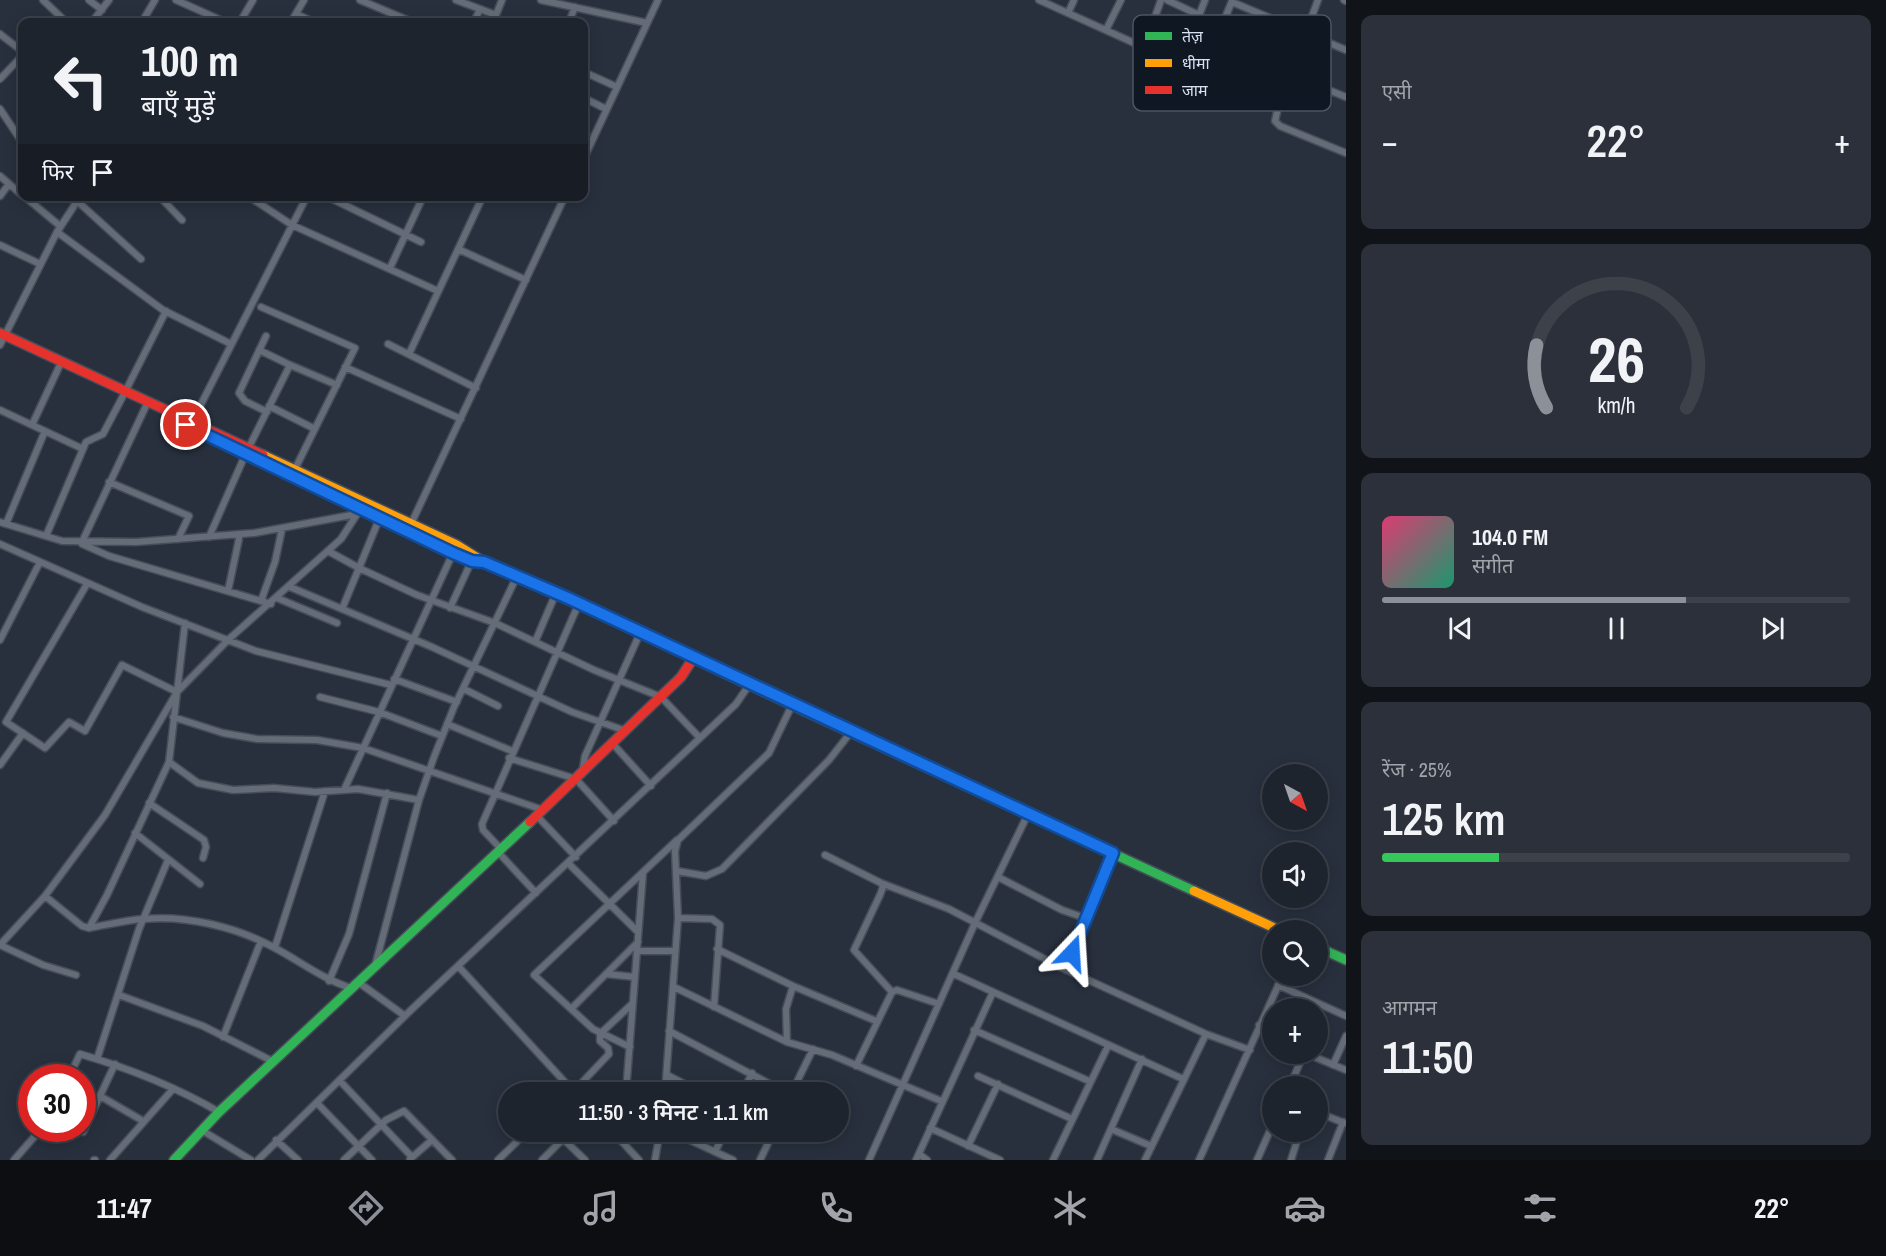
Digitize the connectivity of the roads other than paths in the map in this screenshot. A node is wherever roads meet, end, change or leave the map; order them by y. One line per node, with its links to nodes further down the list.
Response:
1 (43, 0): 31 (street)
2 (89, 0): 23 (street)
3 (110, 0): 23 (street)
4 (156, 0): 33 (street)
5 (176, 0): 34 (street)
6 (253, 0): 35 (street)
7 (304, 0): 25 (street)
8 (360, 0): 38 (street)
9 (456, 0): 22 (street)
10 (502, 0): 22 (street)
11 (541, 0): 21 (street)
12 (658, 0): 41 (street)
13 (1039, 0): 24 (street)
14 (1074, 0): 24 (street)
15 (1121, 0): 42 (street)
16 (1161, 0): 26 (street)
17 (1205, 0): 27 (street)
18 (1318, 0): 30 (street)
19 (1171, 1): 27 (street)
20 (1232, 1): 28 (street); 29 (street)
21 (575, 8): 40 (street); 41 (street)
22 (480, 9): 39 (street)
23 (102, 10): 32 (street)
24 (1068, 13): 42 (street)
25 (296, 14): 36 (street); 37 (street)
26 (1156, 15)
27 (1199, 15)
28 (1226, 15)
29 (1264, 15)
30 (1312, 15)
31 (62, 18)
32 (96, 18)
33 (145, 18)
34 (216, 18)
35 (242, 18)
36 (294, 18)
37 (305, 18)
38 (393, 18)
39 (476, 18)
40 (571, 18)
41 (647, 23): 51 (street)
42 (1106, 30): 44 (street)
43 (0, 34): 46 (street)
44 (1133, 43)
45 (1331, 44): 47 (street)
46 (18, 48)
47 (1346, 51)
48 (18, 60): 50 (street)
49 (588, 74): 51 (street)
50 (0, 78)
51 (617, 87): 56 (street)
52 (1331, 91): 53 (street)
53 (1346, 97)
54 (588, 100): 56 (street)
55 (0, 109): 58 (street)
56 (606, 109): 60 (street)
57 (1277, 111): 62 (street)
58 (18, 136)
59 (588, 140): 60 (street)
60 (591, 142): 61 (street)
61 (588, 149)
62 (1346, 153)
63 (0, 176): 64 (street)
64 (9, 184): 65 (street); 66 (street)
65 (16, 190)
66 (0, 196)
67 (28, 201): 79 (street)
68 (74, 201): 79 (street)
69 (79, 201): 84 (street)
70 (164, 201): 77 (street)
71 (256, 201): 78 (street)
72 (304, 201): 78 (street)
73 (337, 201): 80 (street)
74 (421, 201): 80 (street)
75 (481, 201): 83 (street)
76 (563, 201): 87 (street)
77 (182, 220)
78 (292, 225): 86 (street); 93 (street)
79 (59, 229): 85 (street); 90 (street)
80 (406, 234): 81 (street); 86 (street)
81 (421, 243)
82 (0, 245): 85 (street)
83 (458, 249): 87 (street); 88 (street)
84 (141, 259)
85 (40, 264): 92 (street)
86 (390, 268): 88 (street)
87 (526, 280): 101 (street)
88 (438, 291): 96 (street)
89 (261, 307): 99 (street)
90 (166, 311): 93 (street); 102 (street)
91 (266, 336): 95 (street)
92 (1, 339): 98 (main road); 102 (main road)
93 (231, 344): 107 (street)
94 (388, 344): 96 (street)
95 (259, 350): 97 (street); 104 (street)
96 (408, 354): 101 (street)
97 (290, 364): 100 (street); 104 (street)
98 (59, 367): 102 (main road); 108 (street)
99 (345, 367): 100 (street); 106 (street)
100 (337, 385): 109 (street)
101 (476, 388): 106 (street)
102 (124, 393): 103 (main road); 107 (main road); 111 (street)
103 (146, 406): 112 (main road); 114 (street)
104 (268, 409): 109 (street); 112 (street)
105 (0, 410): 108 (street)
106 (461, 419): 118 (street)
107 (193, 420): 112 (main road)
108 (32, 425): 110 (street)
109 (315, 429): 113 (street)
110 (45, 431): 111 (street); 117 (street)
111 (83, 448): 121 (street)
112 (248, 450): 113 (main road); 115 (main road); 122 (street)
113 (295, 470): 118 (main road)
114 (109, 482): 123 (street); 124 (street)
115 (359, 511): 116 (main road); 119 (street); 126 (street)
116 (380, 517): 127 (main road); 130 (street)
117 (3, 523): 121 (street)
118 (411, 524): 128 (main road)
119 (282, 529): 120 (street); 138 (street)
120 (240, 534): 122 (street); 134 (street)
121 (46, 536): 124 (street)
122 (209, 537): 123 (street)
123 (178, 539): 124 (street)
124 (80, 542): 134 (street)
125 (0, 544): 129 (street)
126 (328, 551): 130 (street); 133 (street)
127 (453, 553): 128 (main road); 137 (street)
128 (473, 558): 131 (main road); 141 (street)
129 (40, 562): 132 (street); 149 (street)
130 (359, 568): 137 (street); 142 (street)
131 (517, 576): 135 (main road); 145 (street)
132 (87, 584): 143 (street); 167 (street)
133 (290, 587): 136 (street); 142 (street)
134 (228, 591): 138 (street)
135 (557, 593): 139 (main road); 150 (street)
136 (277, 598): 140 (street); 144 (street)
137 (431, 600): 141 (street); 147 (street)
138 (261, 601): 140 (street)
139 (579, 603): 146 (main road); 151 (street)
140 (271, 604): 148 (street)
141 (450, 608): 145 (street)
142 (342, 609): 147 (street)
143 (185, 623): 148 (street); 158 (street)
144 (338, 623)
145 (495, 623): 150 (street); 153 (street)
146 (641, 631): 152 (main road); 154 (street)
147 (412, 638): 153 (street); 155 (street)
148 (229, 639): 155 (street); 158 (street)
149 (0, 640)
150 (535, 642): 151 (street)
151 (556, 652): 154 (street); 159 (street)
152 (694, 657): 156 (main road); 161 (main road)
153 (474, 667): 157 (street); 159 (street)
154 (619, 681): 161 (street); 168 (street)
155 (393, 682): 162 (street); 165 (street)
156 (749, 685): 163 (main road); 174 (street)
157 (464, 689): 162 (street); 164 (street)
158 (177, 692): 166 (street); 172 (street); 207 (street)
159 (536, 696): 168 (street); 177 (street)
160 (320, 697): 165 (street)
161 (661, 697): 170 (main road); 174 (street)
162 (457, 702): 169 (street)
163 (792, 705): 171 (main road); 193 (street)
164 (498, 706)
165 (379, 712): 173 (street); 176 (street)
166 (173, 717): 176 (street); 178 (street)
167 (3, 720): 172 (street)
168 (600, 722): 170 (street); 181 (street)
169 (447, 724): 173 (street); 177 (street)
170 (626, 731): 175 (main road)
171 (851, 732): 190 (main road); 201 (street)
172 (23, 734): 179 (street)
173 (442, 736): 180 (street)
174 (700, 738): 182 (street)
175 (613, 744): 181 (main road); 182 (street)
176 (363, 748): 180 (street); 183 (street)
177 (511, 754): 181 (street); 186 (street)
178 (169, 762): 184 (street); 188 (street)
179 (0, 765)
180 (430, 770): 186 (street); 187 (street)
181 (579, 776): 189 (main road); 191 (street)
182 (651, 786): 191 (street)
183 (344, 790): 184 (street); 185 (street)
184 (325, 791): 219 (street)
185 (387, 793): 187 (street); 232 (street)
186 (495, 795): 189 (street); 194 (street)
187 (418, 800): 225 (street)
188 (149, 803): 192 (street); 198 (street)
189 (540, 813): 194 (main road); 197 (street)
190 (1028, 814): 195 (main road); 203 (street)
191 (614, 821): 197 (street)
192 (135, 833): 199 (street); 214 (street)
193 (678, 840): 201 (street); 202 (street)
194 (500, 850): 206 (street); 225 (main road)
195 (1113, 853): 210 (street); 212 (main road)
196 (825, 855): 204 (street)
197 (576, 857): 200 (street)
198 (203, 858)
199 (168, 860): 205 (street); 211 (street)
200 (569, 864): 206 (street); 208 (street)
201 (676, 871): 209 (street)
202 (643, 873): 208 (street); 215 (street)
203 (998, 877): 210 (street); 213 (street)
204 (881, 883): 213 (street); 238 (street)
205 (200, 884)
206 (536, 893): 226 (street)
207 (45, 896): 214 (street); 218 (street)
208 (609, 905): 215 (street); 245 (street)
209 (678, 918): 220 (street); 222 (street)
210 (1085, 918): 227 (street)
211 (143, 919): 214 (street); 216 (street); 240 (street)
212 (1262, 922)
213 (975, 923): 227 (street); 229 (street)
214 (89, 928)
215 (638, 932): 217 (street)
216 (261, 941): 219 (street); 256 (street)
217 (638, 942): 221 (street); 228 (street)
218 (0, 945): 230 (street)
219 (275, 947): 232 (street)
220 (717, 949): 234 (street); 244 (street)
221 (637, 951): 222 (street); 231 (street)
222 (675, 951): 237 (street)
223 (1328, 952): 224 (main road)
224 (1346, 960)
225 (375, 966): 233 (main road)
226 (459, 967): 247 (street); 278 (street)
227 (1066, 970): 255 (street)
228 (606, 974): 231 (street); 245 (street)
229 (954, 974): 239 (street); 243 (street)
230 (76, 975)
231 (635, 977): 242 (street)
232 (329, 981): 233 (street)
233 (354, 985): 247 (street); 265 (main road)
234 (793, 986): 249 (street); 258 (street)
235 (1278, 986): 250 (street)
236 (1280, 986): 241 (street)
237 (674, 987): 244 (street); 253 (street)
238 (892, 992): 243 (street); 249 (street)
239 (993, 992): 252 (street); 259 (street)
240 (119, 994): 256 (street); 263 (street)
241 (1303, 998)
242 (633, 1002): 254 (street); 260 (street)
243 (939, 1004): 286 (street)
244 (714, 1007): 258 (street)
245 (571, 1009): 254 (street)
246 (1328, 1009): 248 (street)
247 (405, 1016): 277 (street)
248 (1346, 1016)
249 (876, 1021): 270 (street)
250 (1259, 1025): 251 (street); 262 (street)
251 (1262, 1027)
252 (974, 1030): 276 (street); 290 (street)
253 (669, 1031): 272 (street); 273 (street)
254 (600, 1034): 260 (street); 279 (street)
255 (1206, 1034): 262 (street); 275 (street)
256 (224, 1036): 265 (street)
257 (1346, 1036): 269 (street)
258 (787, 1042): 261 (street)
259 (1108, 1046): 264 (street); 276 (street)
260 (630, 1047): 280 (street)
261 (813, 1049): 270 (street); 285 (street)
262 (1250, 1050): 343 (street)
263 (97, 1059): 267 (street); 268 (street)
264 (1142, 1059): 275 (street); 300 (street)
265 (274, 1062): 293 (main road)
266 (1328, 1063): 269 (street)
267 (75, 1064)
268 (115, 1064): 288 (street); 289 (street)
269 (1333, 1065): 271 (street)
270 (856, 1066): 286 (street)
271 (1346, 1070)
272 (752, 1073): 283 (street); 284 (street)
273 (667, 1075): 281 (street); 282 (street)
274 (978, 1076): 287 (street)
275 (1183, 1079): 317 (street)
276 (1089, 1081): 295 (street)
277 (340, 1082): 292 (street); 298 (street)
278 (564, 1082)
279 (582, 1082)
280 (627, 1082)
281 (666, 1082)
282 (681, 1082)
283 (748, 1082)
284 (768, 1082)
285 (797, 1082)
286 (903, 1084): 290 (street); 337 (street)
287 (998, 1084): 295 (street); 316 (street)
288 (173, 1089): 293 (street); 296 (street)
289 (100, 1096): 291 (street); 296 (street)
290 (941, 1101): 299 (street)
291 (96, 1104)
292 (318, 1104): 302 (street); 315 (street)
293 (219, 1112): 301 (main road)
294 (1328, 1116): 297 (street)
295 (1072, 1119): 340 (street)
296 (143, 1120): 324 (street)
297 (1345, 1123): 346 (street)
298 (381, 1124): 303 (street); 315 (street); 322 (street)
299 (930, 1128): 316 (street); 319 (street)
300 (1111, 1129): 317 (street); 341 (street)
301 (203, 1131): 321 (main road); 325 (street)
302 (276, 1140): 326 (street); 327 (street)
303 (432, 1140): 322 (street); 330 (street)
304 (30, 1142): 323 (street)
305 (517, 1142): 331 (street)
306 (560, 1142): 332 (street)
307 (568, 1142): 333 (street)
308 (622, 1142): 320 (street)
309 (658, 1142): 334 (street)
310 (694, 1142): 318 (street)
311 (720, 1142): 318 (street)
312 (769, 1142): 336 (street)
313 (1266, 1142): 344 (street)
314 (1297, 1142): 345 (street)
315 (359, 1146): 328 (street); 329 (street)
316 (968, 1146): 339 (street)
317 (1151, 1146): 342 (street)
318 (715, 1152): 335 (street)
319 (917, 1157): 338 (street)
320 (634, 1158)
321 (176, 1159)
322 (411, 1159)
323 (14, 1160)
324 (110, 1160)
325 (251, 1160)
326 (258, 1160)
327 (298, 1160)
328 (344, 1160)
329 (372, 1160)
330 (452, 1160)
331 (498, 1160)
332 (542, 1160)
333 (585, 1160)
334 (655, 1160)
335 (733, 1160)
336 (760, 1160)
337 (868, 1160)
338 (927, 1160)
339 (1000, 1160)
340 (1053, 1160)
341 (1097, 1160)
342 (1145, 1160)
343 (1199, 1160)
344 (1257, 1160)
345 (1291, 1160)
346 (1328, 1160)

